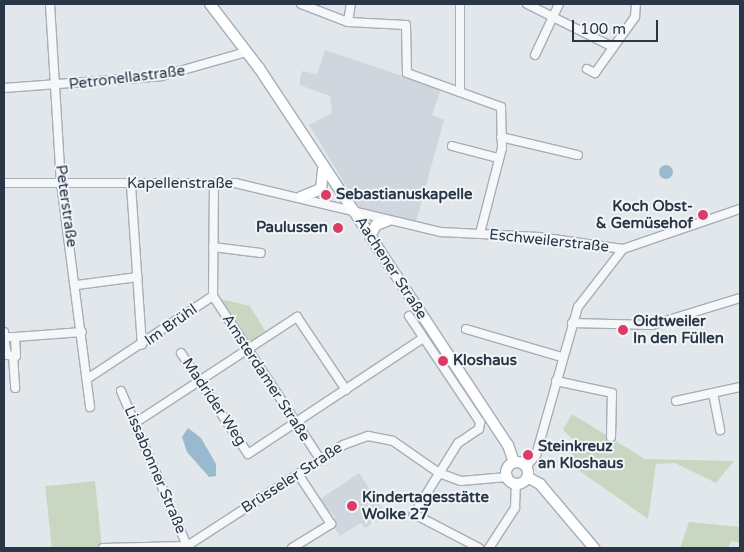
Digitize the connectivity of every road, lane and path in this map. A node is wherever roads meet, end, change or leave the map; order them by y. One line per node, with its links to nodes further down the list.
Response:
1 (50, 4): 15 (street, Peterstraße)
2 (210, 4): 12 (main road, Aachener Straße)
3 (301, 4): 10 (street)
4 (351, 4): 10 (street)
5 (460, 4): 17 (street)
6 (527, 4): 9 (street)
7 (559, 4): 9 (street)
8 (636, 4): 11 (street)
9 (553, 16): 11 (street); 13 (street)
10 (348, 22): 17 (street)
11 (613, 47): 14 (street)
12 (246, 52): 15 (street, Petronellastraße); 22 (main road, Aachener Straße)
13 (536, 55)
14 (587, 69)
15 (54, 86): 16 (street, Petronellastraße); 24 (street, Peterstraße)
16 (4, 88)
17 (460, 92): 18 (street)
18 (501, 137): 20 (street); 21 (street)
19 (452, 146): 21 (street)
20 (578, 155)
21 (498, 158): 31 (street)
22 (322, 163): 27 (main road); 29 (main road, Aachener Straße)
23 (4, 183): 24 (street, Kapellenstraße)
24 (62, 183): 26 (street, Kapellenstraße); 37 (street, Peterstraße)
25 (214, 183): 26 (street, Kapellenstraße); 27 (street, Kapellenstraße); 33 (street, Im Brühl)
26 (130, 185): 36 (street)
27 (301, 198): 29 (street, Kapellenstraße)
28 (740, 209): 34 (street, Eschweilerstraße)
29 (354, 211): 30 (street, Eschweilerstraße); 32 (main road, Aachener Straße)
30 (387, 221): 31 (street, Eschweilerstraße); 32 (main road)
31 (480, 233): 34 (street, Eschweilerstraße)
32 (370, 236): 67 (main road, Aachener Straße)
33 (213, 247): 35 (street); 38 (street, Im Brühl)
34 (623, 250): 41 (street)
35 (260, 254)
36 (137, 277): 37 (street); 47 (street)
37 (77, 285): 43 (street, Peterstraße)
38 (213, 296): 47 (street, Im Brühl); 48 (street, Amsterdamer Straße)
39 (740, 298): 41 (street)
40 (409, 316): 46 (street)
41 (572, 323): 51 (street)
42 (466, 330): 51 (street)
43 (82, 332): 45 (street); 52 (street, Peterstraße)
44 (4, 334): 45 (street); 50 (street)
45 (15, 337): 50 (street)
46 (423, 338): 57 (street); 68 (street)
47 (142, 345): 52 (street, Im Brühl)
48 (248, 349): 54 (street); 57 (street); 63 (street, Amsterdamer Straße)
49 (181, 353): 54 (street, Madrider Weg)
50 (8, 356): 56 (street)
51 (562, 357): 53 (street)
52 (88, 379): 61 (street, Peterstraße)
53 (556, 381): 65 (street); 70 (street)
54 (199, 382): 62 (street); 63 (street, Madrider Weg)
55 (740, 387): 59 (street)
56 (15, 388)
57 (346, 390): 63 (street)
58 (121, 391): 62 (street, Lissabonner Straße)
59 (713, 393): 60 (street); 64 (street)
60 (676, 401)
61 (90, 407)
62 (135, 423): 73 (street, Lissabonner Straße)
63 (296, 423): 66 (street, Amsterdamer Straße)
64 (720, 430)
65 (611, 437)
66 (320, 460): 68 (street, Brüsseler Straße); 69 (street, Brüsseler Straße)
67 (514, 462): 70 (main road); 71 (main road)
68 (440, 473): 71 (street, Brüsseler Straße); 76 (street)
69 (298, 474): 73 (street, Brüsseler Straße); 75 (street)
70 (529, 475): 72 (main road); 78 (main road)
71 (507, 477): 72 (main road)
72 (516, 483): 77 (street)
73 (188, 547): 74 (street)
74 (103, 548)
75 (292, 548)
76 (479, 548)
77 (489, 548)
78 (594, 548)

